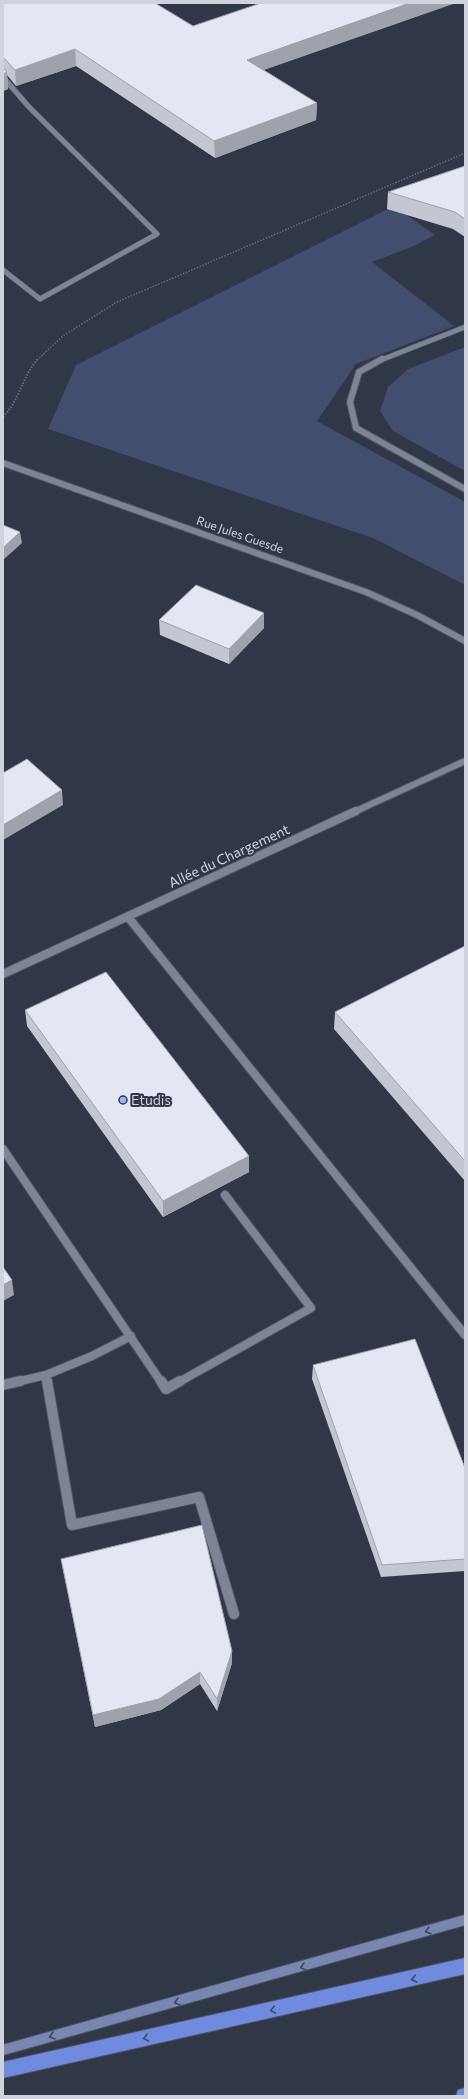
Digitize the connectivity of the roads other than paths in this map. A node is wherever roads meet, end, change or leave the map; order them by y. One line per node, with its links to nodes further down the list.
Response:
1 (3, 77): 2 (street)
2 (3, 270)
3 (465, 327): 5 (street)
4 (3, 463): 6 (street, Rue Jules Guesde)
5 (465, 489)
6 (465, 641)
7 (465, 761): 8 (street, Allée du Chargement)
8 (128, 917): 9 (street, Allée du Chargement); 12 (street)
9 (3, 974)
10 (3, 1149): 13 (street)
11 (225, 1195): 13 (street)
12 (465, 1335)
13 (131, 1336): 14 (street)
14 (46, 1375): 15 (street); 16 (street)
15 (3, 1385)
16 (234, 1614)
17 (465, 1920): 19 (main road, one-way to 19)
18 (465, 1966): 20 (highway, one-way to 20)
19 (3, 2050)
20 (3, 2070)

